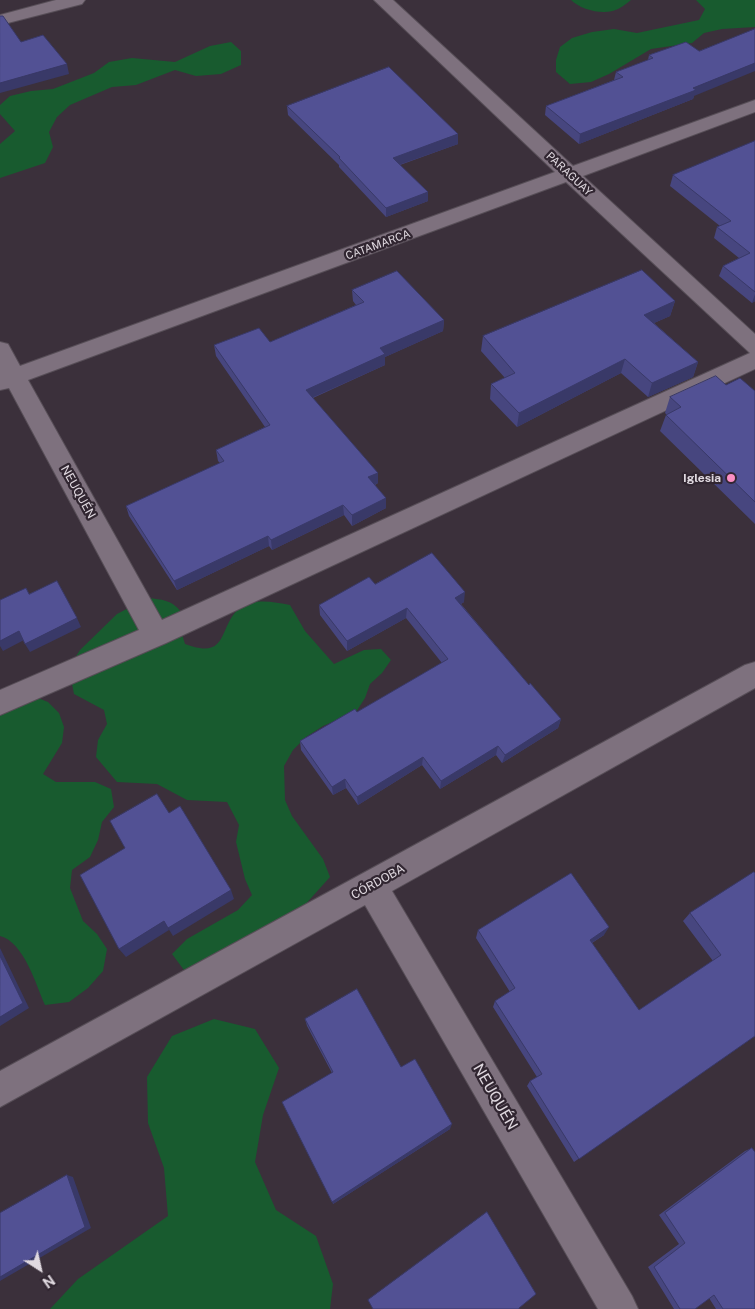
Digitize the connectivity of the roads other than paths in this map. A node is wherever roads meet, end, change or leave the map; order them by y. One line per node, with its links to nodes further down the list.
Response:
1 (76, 0): 3 (street)
2 (383, 0): 5 (street, PARAGUAY)
3 (0, 20)
4 (755, 106): 5 (street, CATAMARCA)
5 (570, 175): 6 (street, PARAGUAY); 9 (street, CATAMARCA)
6 (755, 347)
7 (0, 350): 9 (street, NEUQUÉN)
8 (755, 360): 10 (street)
9 (7, 379): 10 (street, NEUQUÉN)
10 (156, 634): 12 (street)
11 (755, 674): 13 (street, CÓRDOBA)
12 (0, 703)
13 (371, 885): 14 (street, CÓRDOBA); 15 (street, NEUQUÉN)
14 (0, 1090)
15 (619, 1309)

